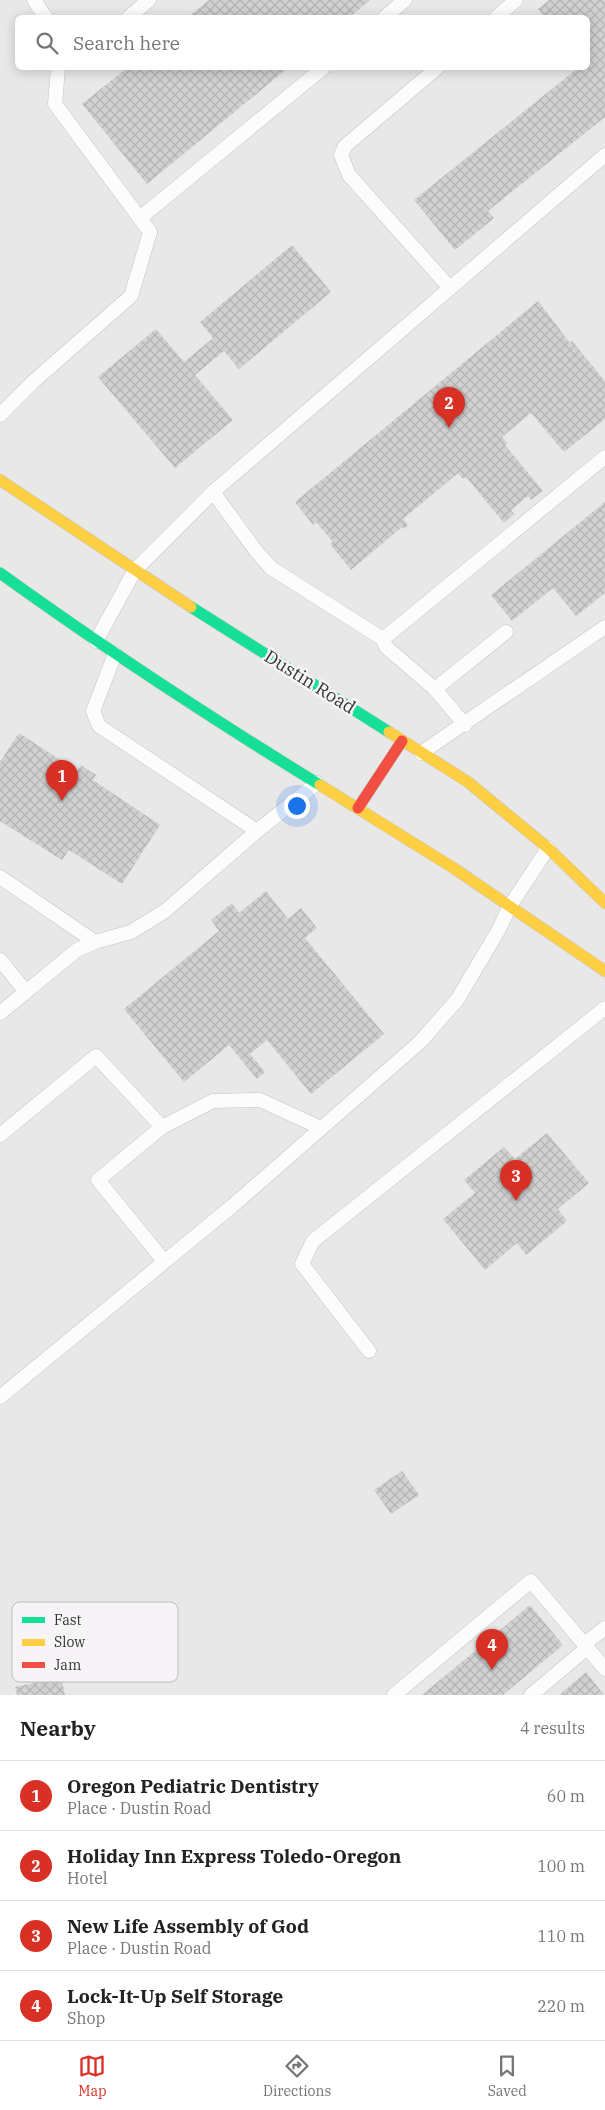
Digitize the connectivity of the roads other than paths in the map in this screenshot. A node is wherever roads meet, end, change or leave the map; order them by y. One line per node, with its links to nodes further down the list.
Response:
1 (34, 0): 5 (lane)
2 (150, 0): 6 (lane)
3 (405, 0): 7 (lane)
4 (516, 0): 8 (lane)
5 (44, 15)
6 (132, 15)
7 (388, 15)
8 (499, 15)
9 (62, 70): 13 (lane)
10 (321, 70): 13 (lane)
11 (435, 70): 14 (lane)
12 (605, 155): 14 (lane)
13 (140, 218): 15 (lane)
14 (450, 288): 18 (lane)
15 (0, 415)
16 (605, 457): 23 (lane)
17 (0, 480): 19 (street, Dustin Road)
18 (213, 492): 19 (lane); 23 (lane)
19 (135, 570): 24 (lane); 28 (street, Dustin Road)
20 (0, 573): 24 (street)
21 (605, 627): 27 (lane)
22 (506, 632): 26 (lane)
23 (383, 639): 26 (lane)
24 (96, 641): 25 (street)
25 (115, 654): 30 (street); 32 (lane)
26 (435, 689): 27 (lane)
27 (465, 725): 29 (lane)
28 (402, 741): 29 (street, Dustin Road); 31 (street)
29 (421, 753): 33 (street, Dustin Road)
30 (317, 783): 31 (street); 32 (lane)
31 (358, 808): 36 (street)
32 (258, 831): 37 (lane)
33 (548, 848): 35 (street, Dustin Road); 36 (lane)
34 (0, 878): 37 (lane)
35 (605, 904)
36 (510, 906): 39 (street); 44 (lane)
37 (95, 942): 40 (lane)
38 (0, 960): 40 (lane)
39 (605, 971)
40 (26, 992): 42 (lane)
41 (605, 1008): 47 (lane)
42 (0, 1013)
43 (162, 1127): 44 (lane); 45 (lane); 46 (lane)
44 (321, 1128): 46 (lane)
45 (0, 1135)
46 (164, 1261): 48 (lane)
47 (369, 1351)
48 (0, 1397)
49 (605, 1628): 50 (lane)
50 (586, 1646): 51 (lane); 52 (lane); 53 (lane)
51 (605, 1669)
52 (394, 1695)
53 (531, 1695)

